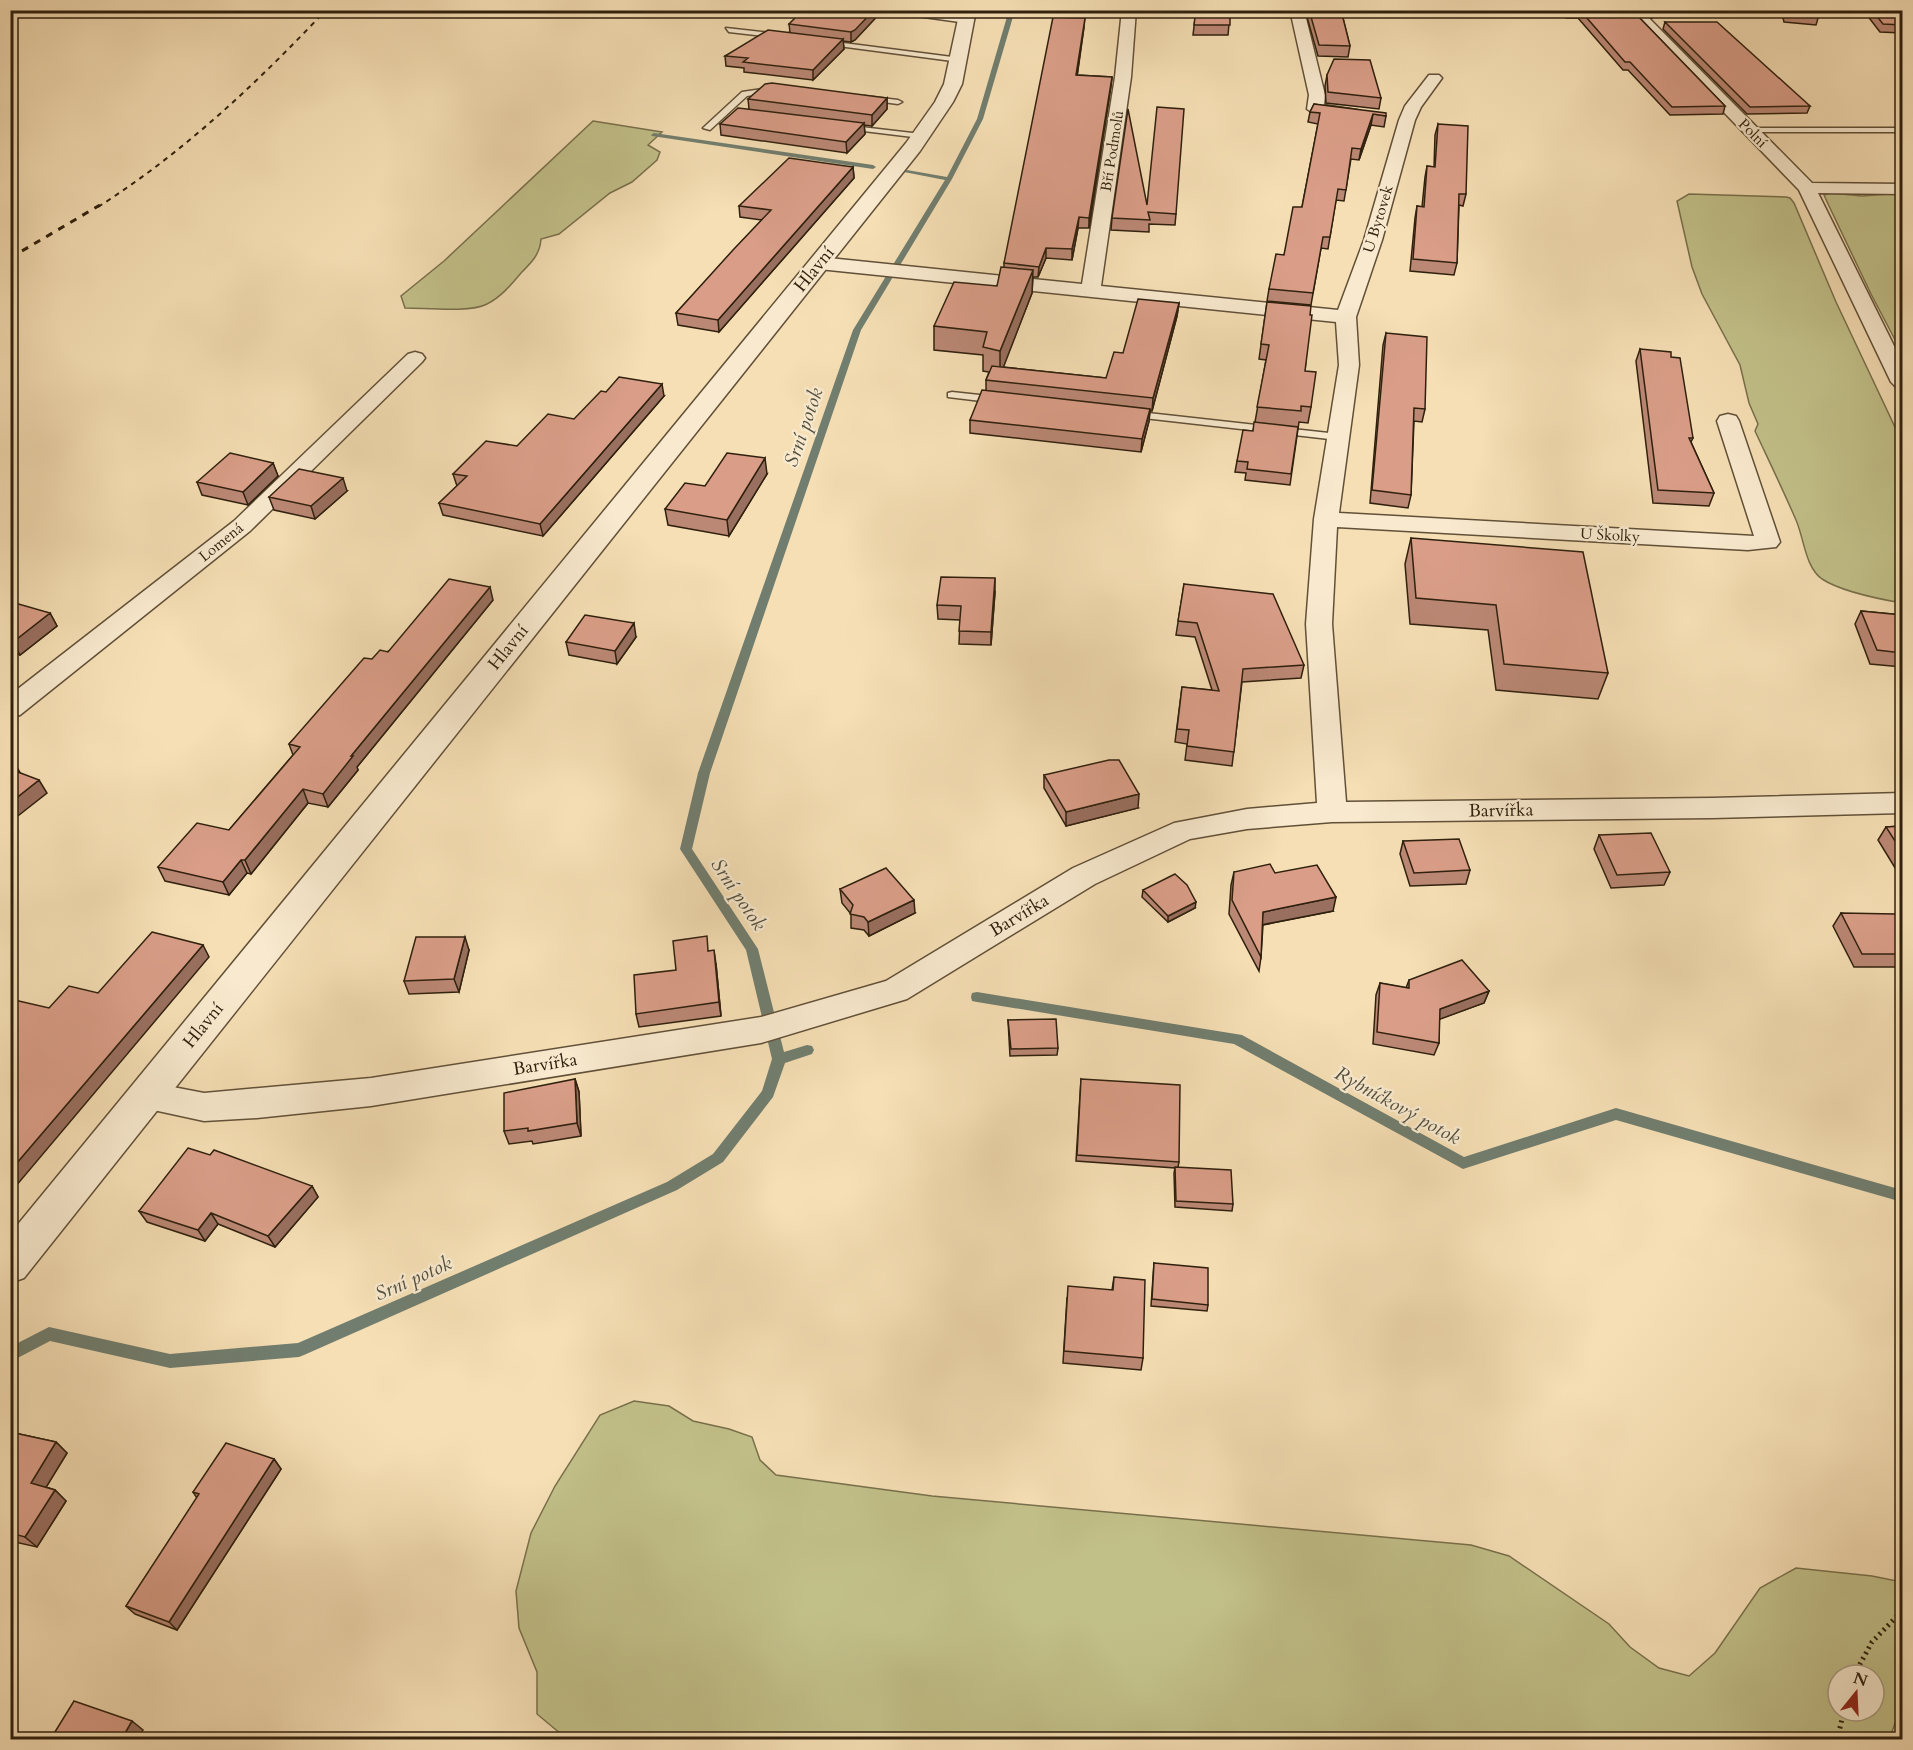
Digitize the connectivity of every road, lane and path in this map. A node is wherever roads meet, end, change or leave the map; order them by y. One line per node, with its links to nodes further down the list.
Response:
1 (902, 10): 5 (street)
2 (1129, 10): 27 (street, Bří Podmolů)
3 (1297, 10): 16 (street)
4 (1632, 10): 21 (street, Polní)
5 (967, 15): 9 (street, Hlavní)
6 (729, 30): 7 (lane)
7 (788, 37)
8 (811, 40): 9 (lane)
9 (960, 60): 23 (street, Hlavní)
10 (1434, 78): 18 (street, U Bytovek)
11 (786, 87): 14 (lane)
12 (853, 96): 13 (lane)
13 (898, 102)
14 (725, 112): 15 (lane); 20 (lane)
15 (737, 113)
16 (1371, 116)
17 (1389, 118): 18 (street)
18 (1407, 120): 28 (street, U Bytovek)
19 (840, 126): 23 (lane)
20 (707, 128)
21 (1750, 130): 22 (lane); 24 (street, Polní)
22 (1902, 130)
23 (921, 136): 26 (street, Hlavní)
24 (1807, 188): 25 (street); 30 (street, Polní)
25 (1902, 189)
26 (819, 262): 27 (street); 40 (street, Hlavní)
27 (1091, 290): 28 (street)
28 (1346, 317): 35 (street)
29 (415, 358): 37 (street, Lomená)
30 (1902, 382)
31 (952, 395): 32 (lane)
32 (1011, 402)
33 (1116, 413): 35 (lane)
34 (1728, 421): 36 (street, U Školky)
35 (1338, 437): 36 (street)
36 (1326, 519): 39 (street)
37 (10, 709)
38 (1902, 803): 39 (street, Barvířka)
39 (1332, 812): 40 (street, Barvířka)
40 (147, 1096): 41 (street, Hlavní)
41 (10, 1265)
42 (1902, 1611): 43 (path)
43 (1861, 1663)
44 (1841, 1723): 45 (path)
45 (1837, 1740)

